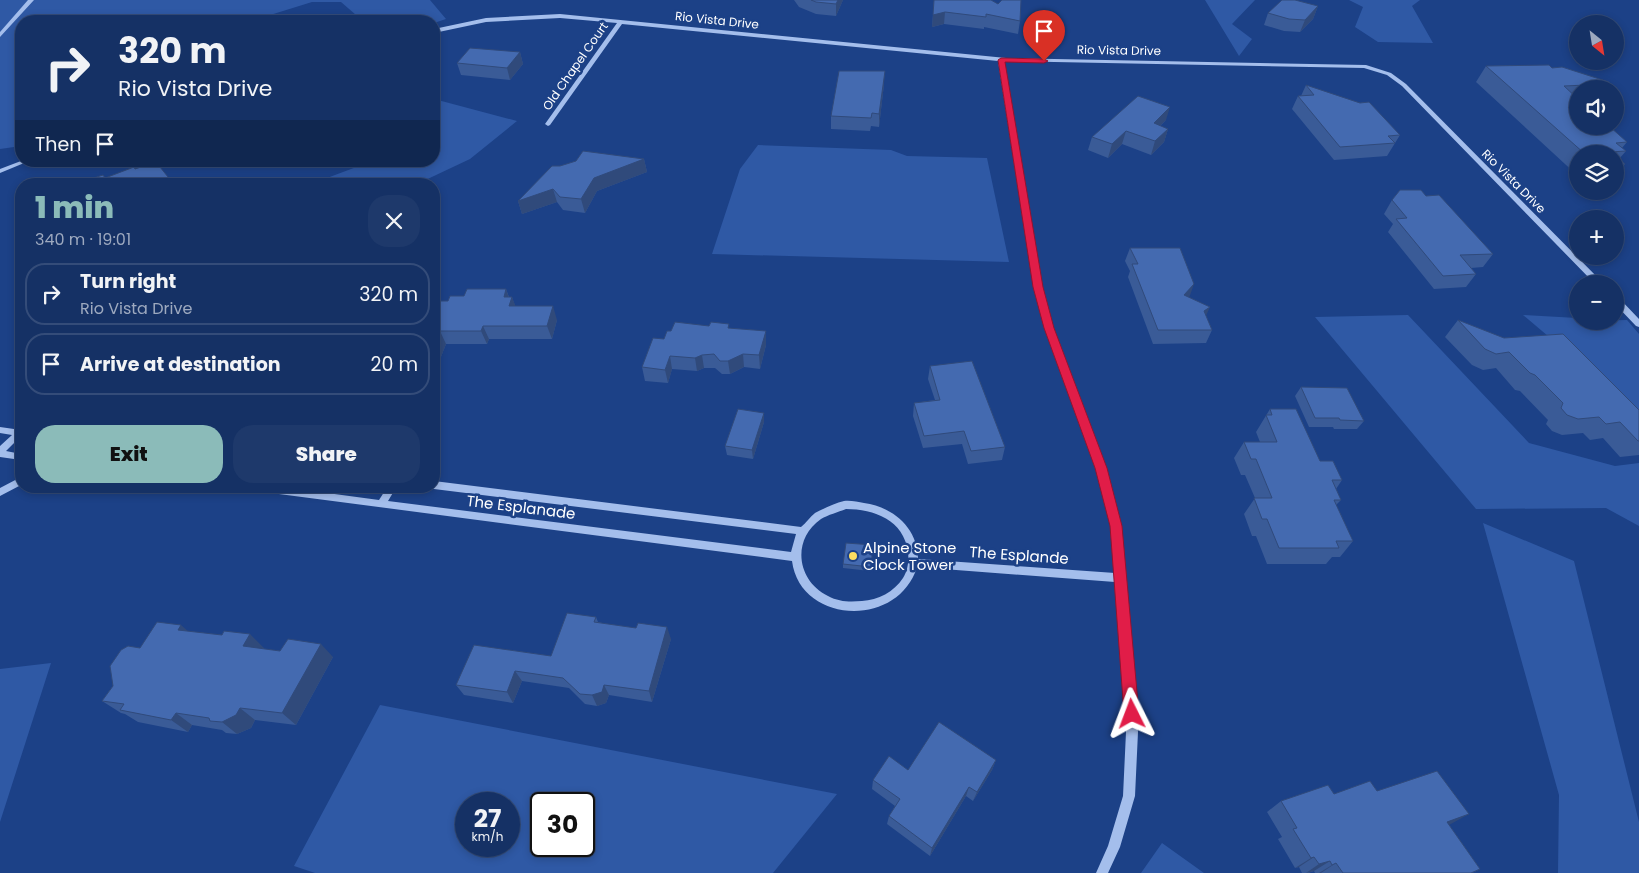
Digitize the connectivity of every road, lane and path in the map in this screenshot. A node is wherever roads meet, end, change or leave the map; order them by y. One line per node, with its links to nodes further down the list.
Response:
1 (31, 0): 2 (street)
2 (18, 15)
3 (15, 18): 6 (street)
4 (621, 21): 5 (street, Rio Vista Drive); 7 (street, Rio Vista Drive); 8 (street, Old Chapel Court)
5 (440, 30)
6 (0, 35)
7 (1001, 60): 11 (street, Rio Vista Drive); 28 (street)
8 (548, 124)
9 (15, 165): 10 (street)
10 (0, 171)
11 (1591, 275)
12 (1624, 308): 13 (street)
13 (1639, 324)
14 (0, 430): 15 (street)
15 (15, 432)
16 (15, 438): 17 (street)
17 (0, 453): 18 (street)
18 (15, 456)
19 (15, 484): 21 (street)
20 (440, 486): 25 (street, The Esplanade)
21 (0, 492)
22 (298, 493): 24 (street, The Esplanade)
23 (389, 493): 24 (street)
24 (382, 504): 26 (street, The Esplanade)
25 (802, 531): 26 (street); 27 (street)
26 (794, 557): 27 (street)
27 (914, 563): 28 (street, The Esplande)
28 (1121, 578): 29 (street)
29 (1102, 873)

